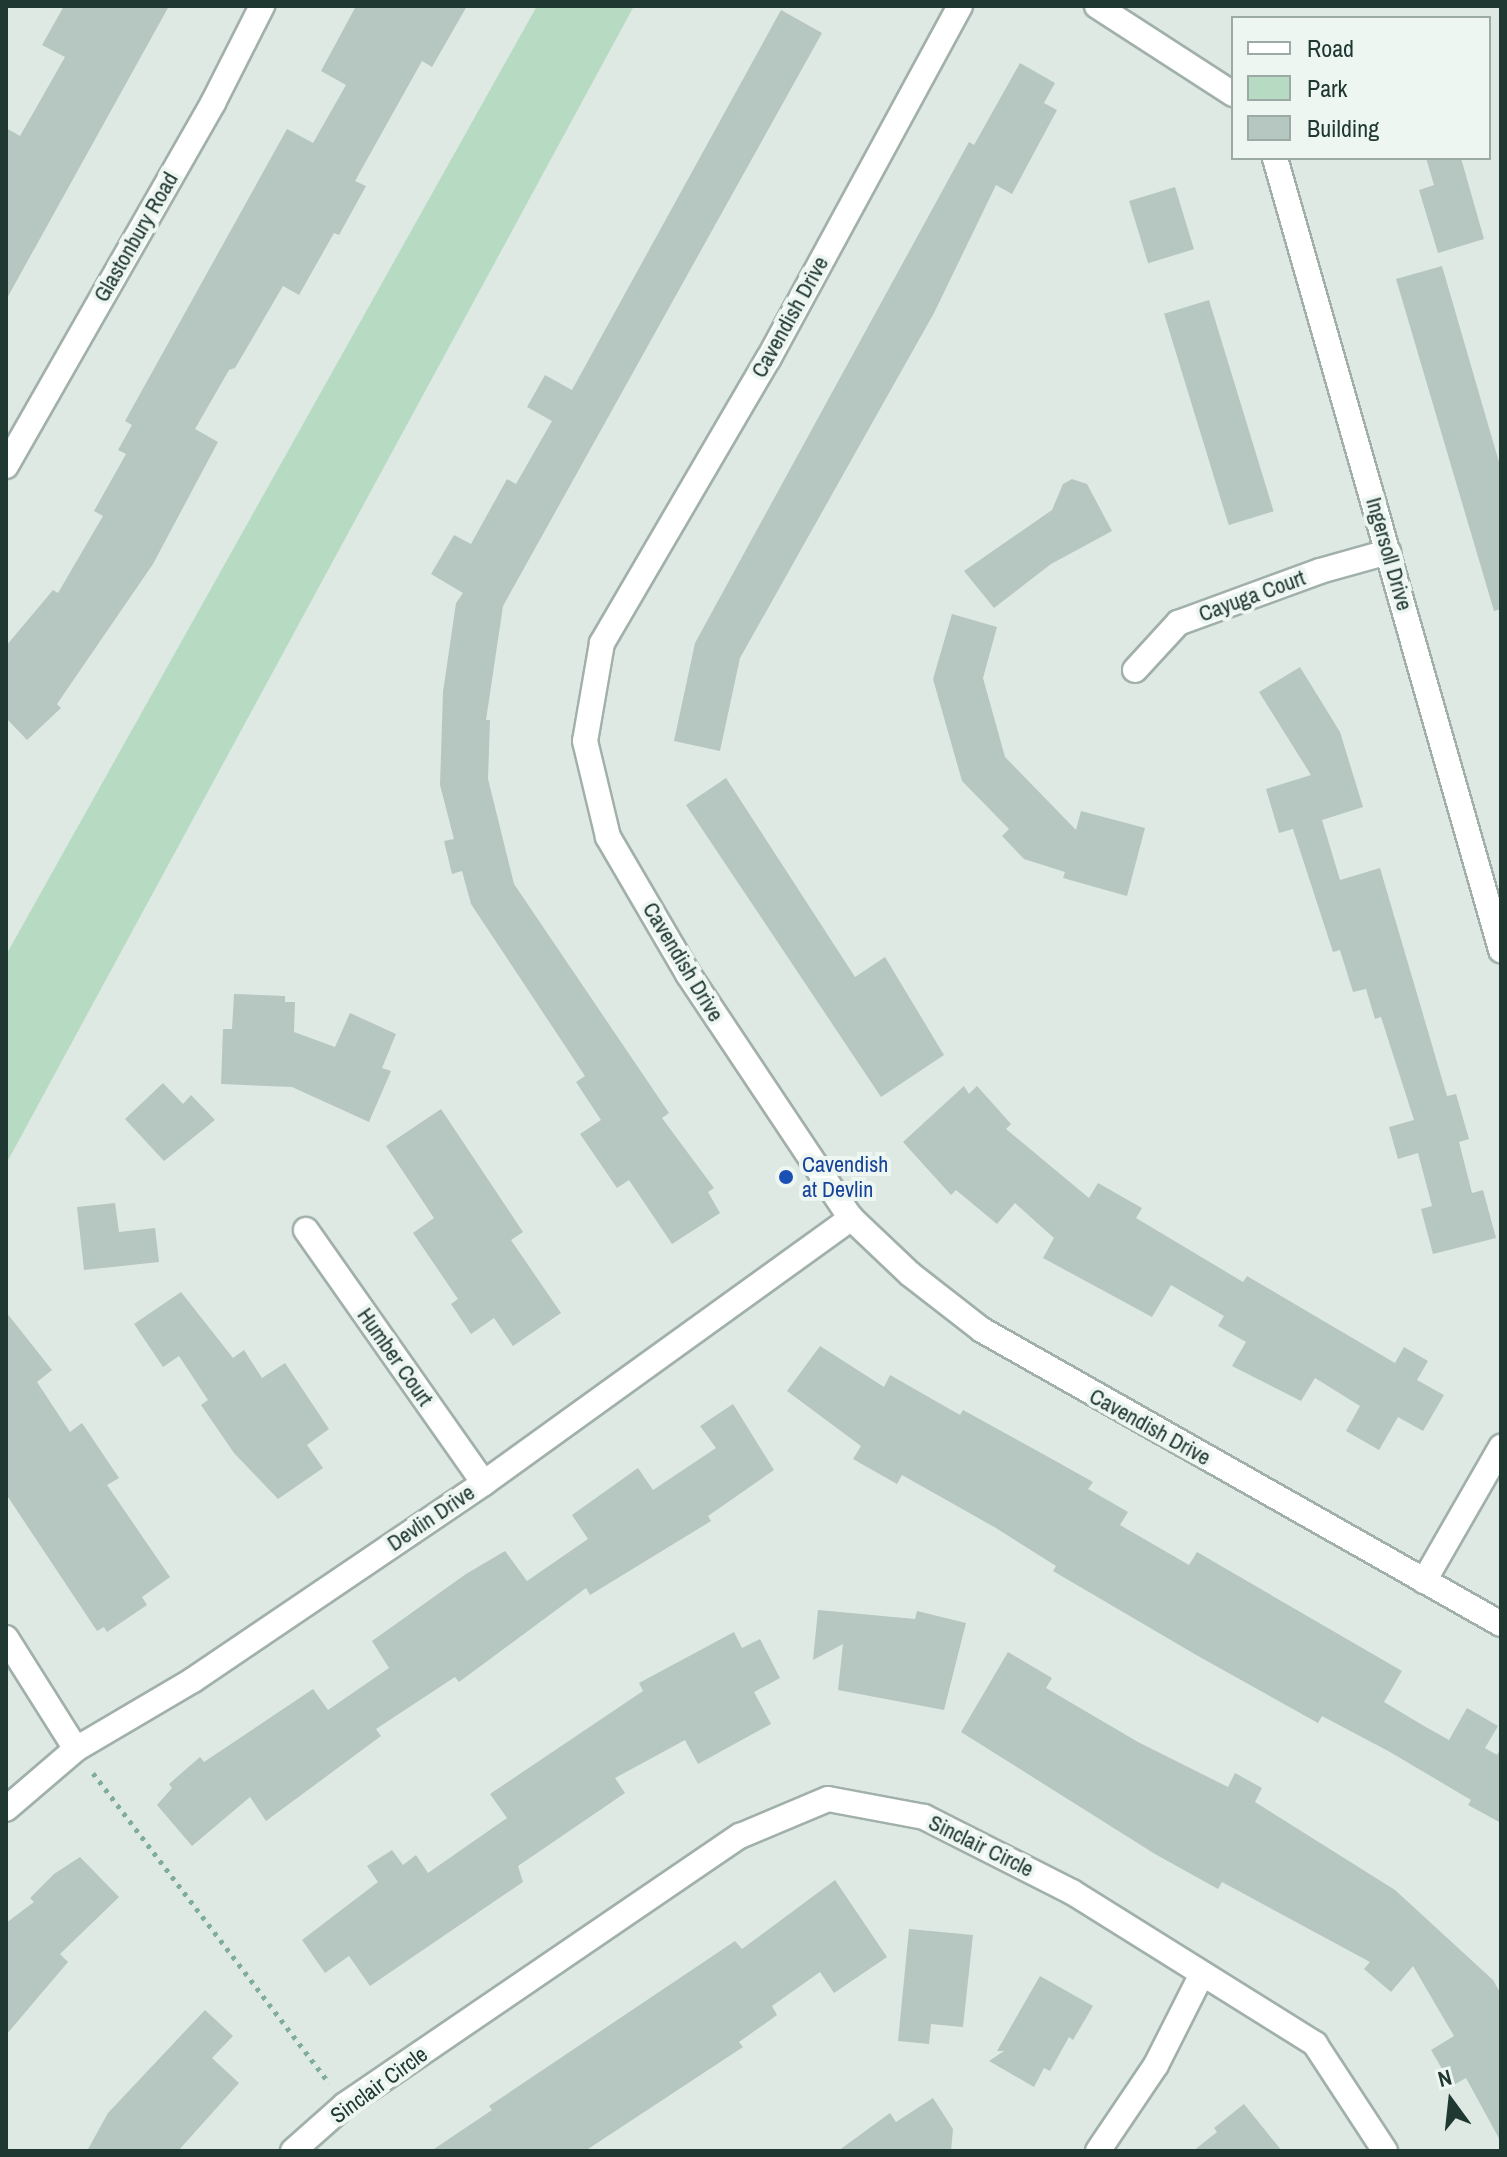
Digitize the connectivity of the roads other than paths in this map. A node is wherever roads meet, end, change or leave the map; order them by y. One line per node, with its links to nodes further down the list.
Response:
1 (262, 6): 6 (street, Glastonbury Road)
2 (960, 6): 10 (street, Cavendish Drive)
3 (1097, 6): 4 (street)
4 (1231, 93)
5 (1276, 160): 7 (street, Ingersoll Drive)
6 (6, 466)
7 (1388, 552): 8 (street, Cayuga Court); 9 (street, Ingersoll Drive)
8 (1135, 670)
9 (1501, 950)
10 (851, 1218): 13 (street, Devlin Drive); 14 (street, Cavendish Drive)
11 (306, 1230): 13 (street, Humber Court)
12 (1501, 1447): 14 (street)
13 (484, 1483): 17 (street, Devlin Drive)
14 (1424, 1581): 15 (street, Cavendish Drive)
15 (1501, 1624)
16 (6, 1638): 17 (street)
17 (76, 1749): 18 (street, Devlin Drive)
18 (6, 1809)
19 (1202, 1974): 20 (street, Sinclair Circle); 21 (street); 22 (street, Sinclair Circle)
20 (293, 2151)
21 (1098, 2151)
22 (1385, 2151)

